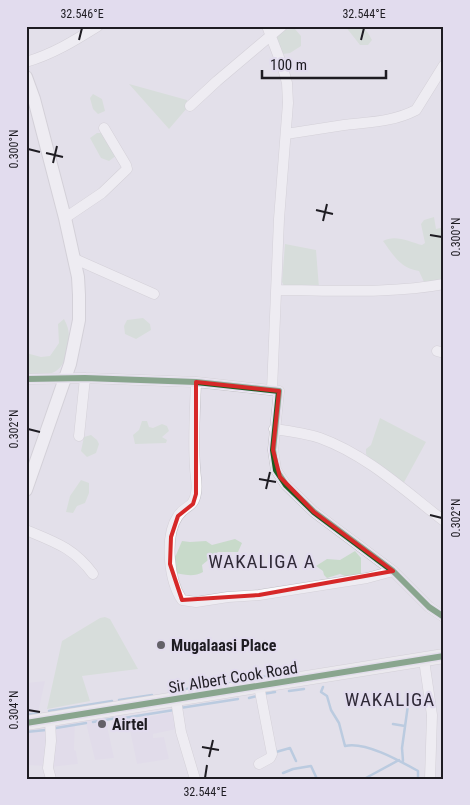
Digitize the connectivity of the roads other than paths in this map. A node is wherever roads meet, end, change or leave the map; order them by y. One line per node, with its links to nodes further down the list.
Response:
1 (98, 26): 5 (street)
2 (267, 26): 4 (street)
3 (282, 26): 4 (street)
4 (271, 36): 9 (street); 11 (street)
5 (26, 62)
6 (444, 65): 11 (street)
7 (26, 77): 8 (street)
8 (30, 101): 12 (street)
9 (190, 106)
10 (104, 128): 12 (street)
11 (286, 134): 15 (street)
12 (65, 218): 13 (street)
13 (74, 259): 16 (street); 19 (street)
14 (444, 284): 15 (street)
15 (276, 290): 21 (street)
16 (154, 294)
17 (26, 378): 19 (street)
18 (85, 378): 19 (street); 20 (street); 23 (street)
19 (65, 379): 24 (street)
20 (196, 382): 21 (street); 27 (street)
21 (272, 390): 22 (street)
22 (274, 428): 25 (street); 27 (street)
23 (79, 436)
24 (26, 490)
25 (444, 521)
26 (26, 530): 28 (street)
27 (393, 571): 29 (street)
28 (93, 574)
29 (444, 617)
30 (444, 656): 31 (main road, Sir Albert Cook Road)
31 (424, 660): 32 (main road, Sir Albert Cook Road); 39 (street)
32 (259, 686): 33 (main road, Sir Albert Cook Road); 36 (street)
33 (176, 700): 34 (main road, Sir Albert Cook Road); 38 (street)
34 (50, 720): 35 (main road, Sir Albert Cook Road); 37 (street)
35 (26, 723)
36 (259, 764)
37 (52, 779)
38 (195, 779)
39 (430, 779)

